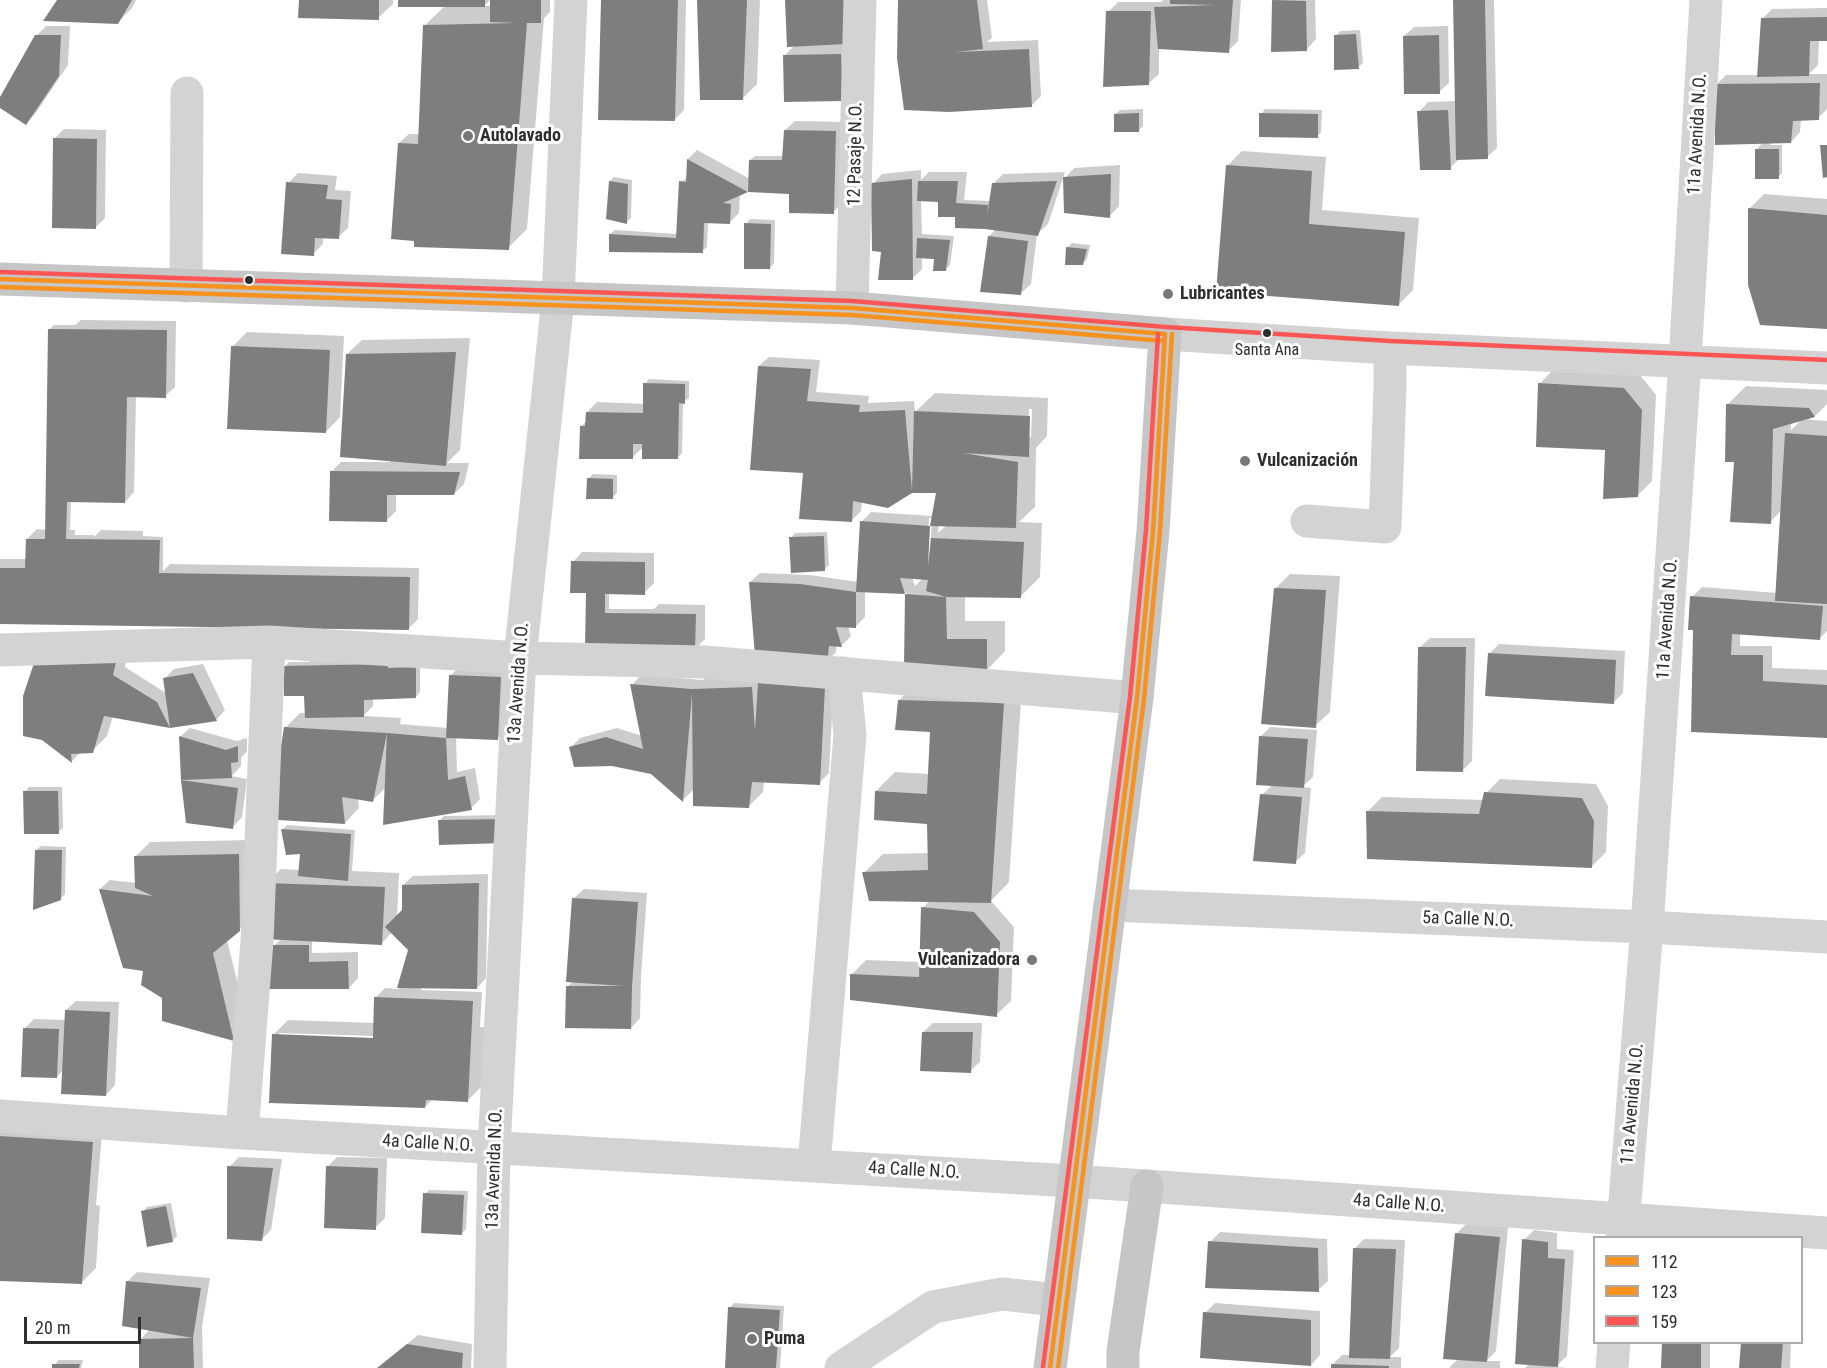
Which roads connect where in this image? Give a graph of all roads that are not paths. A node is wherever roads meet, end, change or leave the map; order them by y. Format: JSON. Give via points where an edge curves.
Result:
{"nodes":[{"id":1,"x":571,"y":0,"type":"edge"},
{"id":2,"x":860,"y":0,"type":"edge"},
{"id":3,"x":1706,"y":0,"type":"edge"},
{"id":4,"x":187,"y":93,"type":"dead end"},
{"id":5,"x":0,"y":279,"type":"edge"},
{"id":6,"x":186,"y":286,"type":"junction"},
{"id":7,"x":558,"y":299,"type":"junction"},
{"id":8,"x":852,"y":308,"type":"junction"},
{"id":9,"x":1165,"y":334,"type":"junction"},
{"id":10,"x":1390,"y":348,"type":"junction"},
{"id":11,"x":1685,"y":361,"type":"junction"},
{"id":12,"x":1827,"y":368,"type":"edge"},
{"id":13,"x":1307,"y":521,"type":"dead end"},
{"id":14,"x":269,"y":642,"type":"junction"},
{"id":15,"x":0,"y":650,"type":"edge"},
{"id":16,"x":520,"y":658,"type":"junction"},
{"id":17,"x":844,"y":673,"type":"junction"},
{"id":18,"x":1137,"y":698,"type":"junction"},
{"id":19,"x":1110,"y":905,"type":"junction"},
{"id":20,"x":1647,"y":927,"type":"junction"},
{"id":21,"x":1827,"y":937,"type":"edge"},
{"id":22,"x":0,"y":1116,"type":"edge"},
{"id":23,"x":242,"y":1133,"type":"junction"},
{"id":24,"x":494,"y":1148,"type":"junction"},
{"id":25,"x":814,"y":1165,"type":"junction"},
{"id":26,"x":1073,"y":1180,"type":"junction"},
{"id":27,"x":1147,"y":1186,"type":"junction"},
{"id":28,"x":1623,"y":1228,"type":"edge"},
{"id":29,"x":1827,"y":1233,"type":"edge"},
{"id":30,"x":1058,"y":1300,"type":"junction"},
{"id":31,"x":1614,"y":1344,"type":"edge"},
{"id":32,"x":1051,"y":1365,"type":"edge"},
{"id":33,"x":490,"y":1368,"type":"edge"},
{"id":34,"x":841,"y":1368,"type":"edge"},
{"id":35,"x":1124,"y":1368,"type":"edge"},
{"id":36,"x":1612,"y":1368,"type":"edge"}],
"edges":[{"from":1,"to":7,"type":"street","name":"13a Avenida N.O."},
{"from":2,"to":8,"type":"street","name":"12 Pasaje N.O."},
{"from":3,"to":11,"type":"street","name":"11a Avenida N.O."},
{"from":4,"to":6,"type":"street"},
{"from":5,"to":6,"type":"main road"},
{"from":6,"to":7,"type":"main road"},
{"from":7,"to":8,"type":"main road"},
{"from":7,"to":16,"type":"street","name":"13a Avenida N.O."},
{"from":8,"to":9,"type":"main road"},
{"from":9,"to":10,"type":"street"},
{"from":9,"to":18,"type":"main road","via":[[1153,531]]},
{"from":10,"to":11,"type":"street"},
{"from":10,"to":13,"type":"street","via":[[1385,527]]},
{"from":11,"to":12,"type":"street"},
{"from":11,"to":20,"type":"street","name":"11a Avenida N.O."},
{"from":14,"to":15,"type":"street"},
{"from":14,"to":16,"type":"street"},
{"from":14,"to":23,"type":"street","via":[[256,941]]},
{"from":16,"to":17,"type":"street","via":[[704,662]]},
{"from":16,"to":24,"type":"street","name":"13a Avenida N.O."},
{"from":17,"to":18,"type":"street"},
{"from":17,"to":25,"type":"street","via":[[850,735]]},
{"from":18,"to":19,"type":"main road"},
{"from":19,"to":20,"type":"street","name":"5a Calle N.O."},
{"from":19,"to":26,"type":"main road"},
{"from":20,"to":21,"type":"street","name":"5a Calle N.O."},
{"from":20,"to":28,"type":"street","name":"11a Avenida N.O."},
{"from":22,"to":23,"type":"street","name":"4a Calle N.O."},
{"from":23,"to":24,"type":"street","name":"4a Calle N.O."},
{"from":24,"to":25,"type":"street","name":"4a Calle N.O."},
{"from":24,"to":33,"type":"street","name":"13a Avenida N.O."},
{"from":25,"to":26,"type":"street","name":"4a Calle N.O."},
{"from":26,"to":27,"type":"street","name":"4a Calle N.O."},
{"from":26,"to":30,"type":"main road"},
{"from":27,"to":28,"type":"street","name":"4a Calle N.O."},
{"from":27,"to":35,"type":"main road"},
{"from":28,"to":29,"type":"street","name":"4a Calle N.O."},
{"from":30,"to":32,"type":"main road"},
{"from":30,"to":34,"type":"street","via":[[1002,1294],[933,1307]]},
{"from":31,"to":36,"type":"street"}]}
